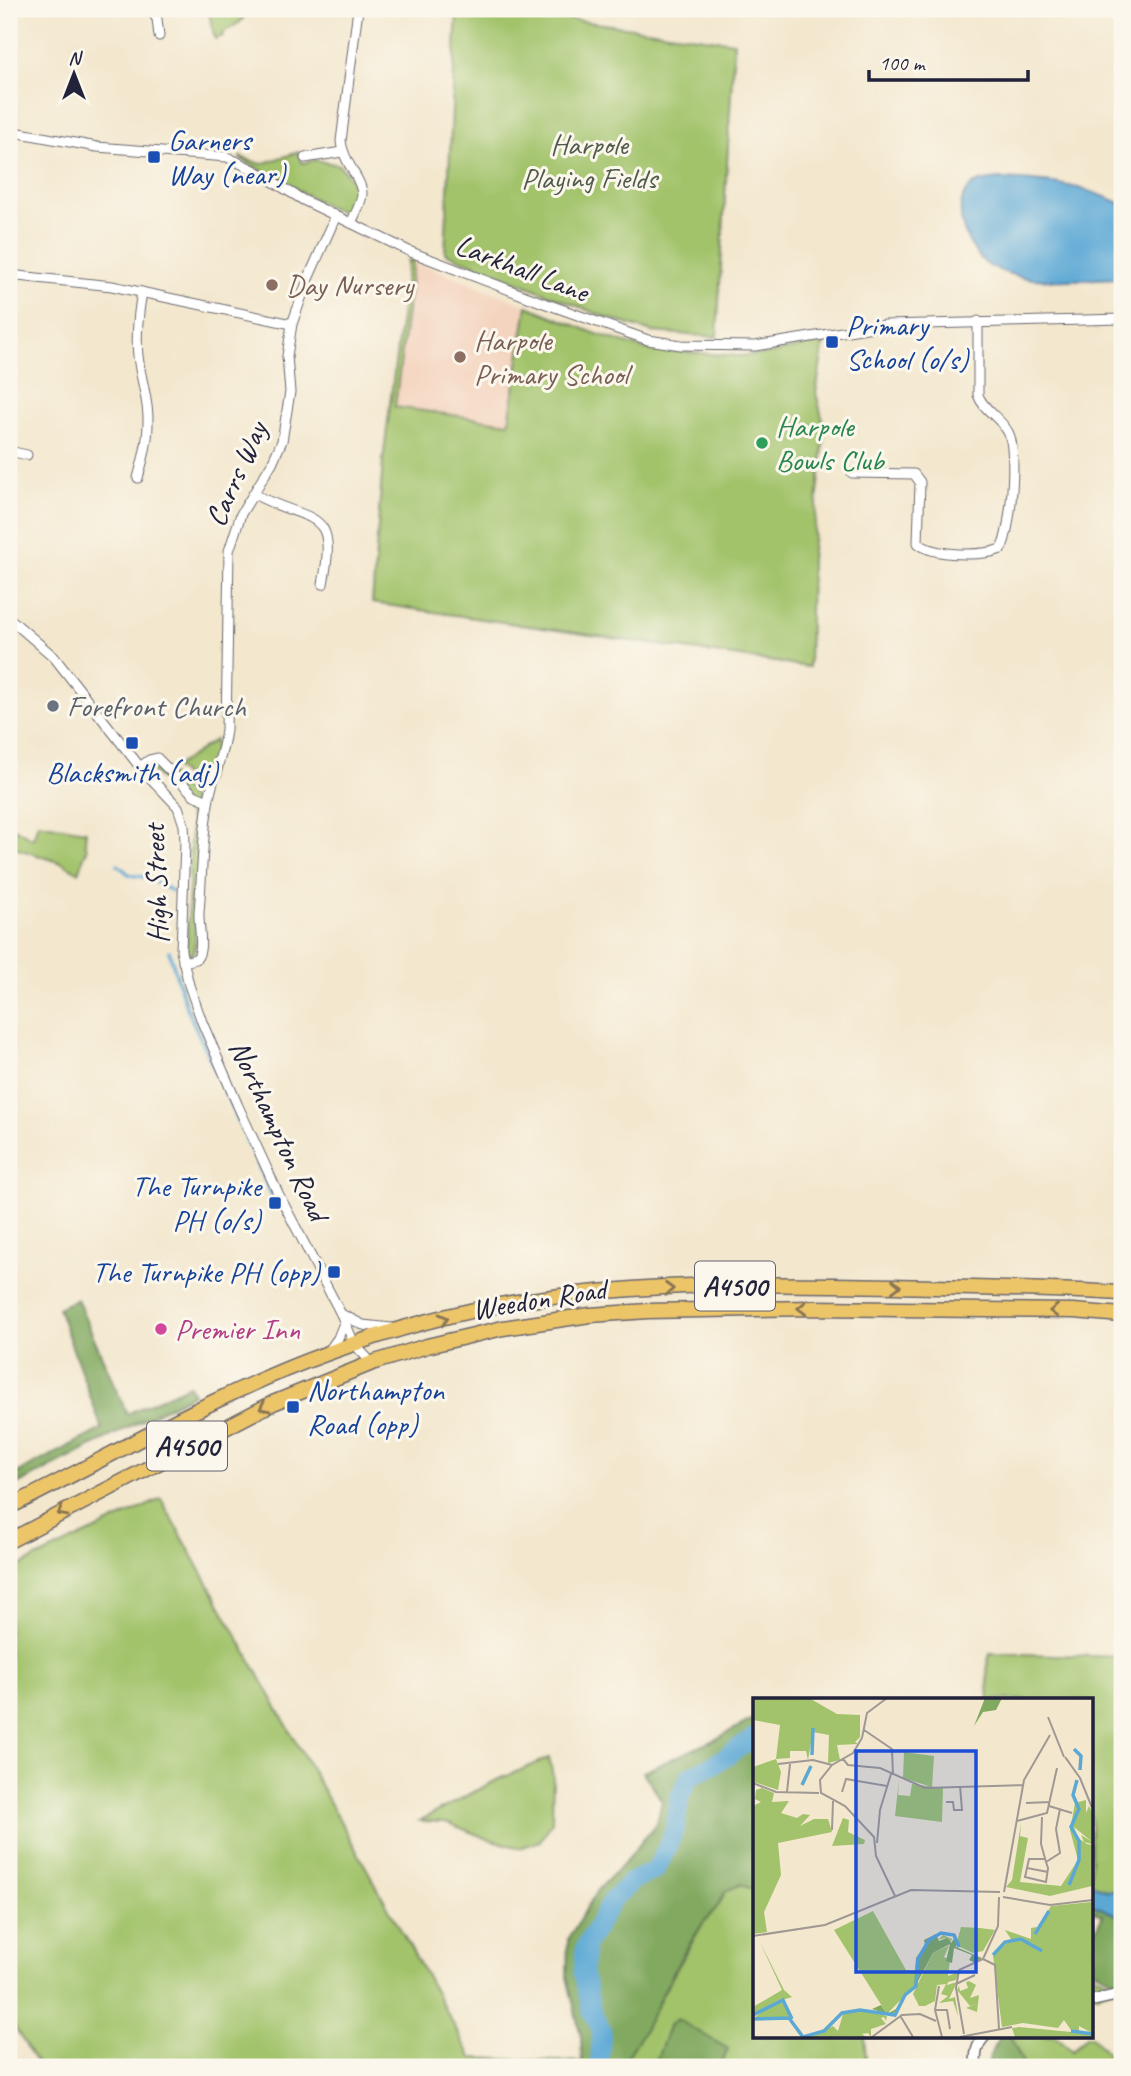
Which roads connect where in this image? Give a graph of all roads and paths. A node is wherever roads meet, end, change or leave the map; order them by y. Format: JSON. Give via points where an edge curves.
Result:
{"nodes":[{"id":1,"x":150,"y":9,"type":"edge"},
{"id":2,"x":358,"y":9,"type":"edge"},
{"id":3,"x":159,"y":36,"type":"dead end"},
{"id":4,"x":9,"y":131,"type":"edge"},
{"id":5,"x":342,"y":152,"type":"junction"},
{"id":6,"x":305,"y":158,"type":"dead end"},
{"id":7,"x":336,"y":216,"type":"junction"},
{"id":8,"x":351,"y":223,"type":"junction"},
{"id":9,"x":9,"y":275,"type":"edge"},
{"id":10,"x":142,"y":292,"type":"junction"},
{"id":11,"x":1122,"y":319,"type":"edge"},
{"id":12,"x":978,"y":321,"type":"junction"},
{"id":13,"x":292,"y":324,"type":"junction"},
{"id":14,"x":9,"y":451,"type":"edge"},
{"id":15,"x":27,"y":455,"type":"dead end"},
{"id":16,"x":852,"y":473,"type":"dead end"},
{"id":17,"x":138,"y":478,"type":"dead end"},
{"id":18,"x":254,"y":495,"type":"junction"},
{"id":19,"x":323,"y":584,"type":"dead end"},
{"id":20,"x":9,"y":618,"type":"edge"},
{"id":21,"x":140,"y":767,"type":"junction"},
{"id":22,"x":208,"y":802,"type":"junction"},
{"id":23,"x":183,"y":962,"type":"junction"},
{"id":24,"x":1122,"y":1293,"type":"edge"},
{"id":25,"x":1122,"y":1315,"type":"edge"},
{"id":26,"x":343,"y":1318,"type":"junction"},
{"id":27,"x":404,"y":1328,"type":"junction"},
{"id":28,"x":355,"y":1345,"type":"junction"},
{"id":29,"x":327,"y":1353,"type":"junction"},
{"id":30,"x":372,"y":1363,"type":"junction"},
{"id":31,"x":9,"y":1507,"type":"edge"},
{"id":32,"x":9,"y":1541,"type":"edge"},
{"id":33,"x":1122,"y":1994,"type":"edge"},
{"id":34,"x":1092,"y":2001,"type":"edge"},
{"id":35,"x":983,"y":2038,"type":"edge"},
{"id":36,"x":976,"y":2067,"type":"edge"}],
"edges":[{"from":1,"to":3,"type":"street"},
{"from":2,"to":5,"type":"street"},
{"from":4,"to":7,"type":"street","name":"Larkhall Lane","via":[[97,147],[227,158]]},
{"from":5,"to":6,"type":"street"},
{"from":5,"to":8,"type":"street","via":[[361,187]]},
{"from":7,"to":8,"type":"street","name":"Larkhall Lane"},
{"from":7,"to":13,"type":"street","name":"Carrs Way"},
{"from":8,"to":12,"type":"street","name":"Larkhall Lane","via":[[437,262],[648,340],[755,346],[886,325]]},
{"from":9,"to":10,"type":"street"},
{"from":10,"to":13,"type":"street"},
{"from":10,"to":17,"type":"street","via":[[137,342],[148,424]]},
{"from":11,"to":12,"type":"street","name":"Larkhall Lane"},
{"from":12,"to":16,"type":"street","via":[[978,395],[1013,443],[1009,529],[1001,549],[991,553],[924,548],[918,543],[920,482],[914,474]]},
{"from":13,"to":18,"type":"street","name":"Carrs Way","via":[[287,421],[282,441]]},
{"from":14,"to":15,"type":"street"},
{"from":18,"to":19,"type":"street","via":[[309,517],[323,528],[329,549]]},
{"from":18,"to":22,"type":"street","name":"Carrs Way","via":[[241,514],[229,551],[227,723]]},
{"from":20,"to":21,"type":"street","name":"High Street","via":[[54,657]]},
{"from":21,"to":22,"type":"street","via":[[157,758],[194,795]]},
{"from":21,"to":23,"type":"street","name":"High Street","via":[[178,807],[184,825]]},
{"from":22,"to":23,"type":"street","name":"Carrs Way","via":[[198,922],[201,952],[196,959]]},
{"from":23,"to":26,"type":"street","name":"Northampton Road","via":[[202,1022],[247,1127]]},
{"from":27,"to":24,"type":"highway","name":"Weedon Road","number":"A4500","one_way":true,"via":[[520,1302],[627,1290],[768,1284]]},
{"from":25,"to":30,"type":"highway","name":"Weedon Road","number":"A4500","one_way":true,"via":[[813,1308],[649,1311],[503,1328]]},
{"from":26,"to":27,"type":"street","via":[[371,1327]]},
{"from":26,"to":28,"type":"street","name":"Northampton Road"},
{"from":26,"to":29,"type":"street","via":[[338,1338]]},
{"from":27,"to":28,"type":"highway","name":"Weedon Road","number":"A4500"},
{"from":28,"to":29,"type":"highway","name":"Weedon Road","number":"A4500"},
{"from":28,"to":30,"type":"street","name":"Northampton Road"},
{"from":29,"to":31,"type":"highway","name":"Weedon Road","number":"A4500","via":[[209,1405]]},
{"from":30,"to":32,"type":"highway","name":"Weedon Road","number":"A4500","one_way":true,"via":[[261,1408]]},
{"from":33,"to":34,"type":"street"},
{"from":35,"to":36,"type":"street","via":[[975,2055]]}]}
